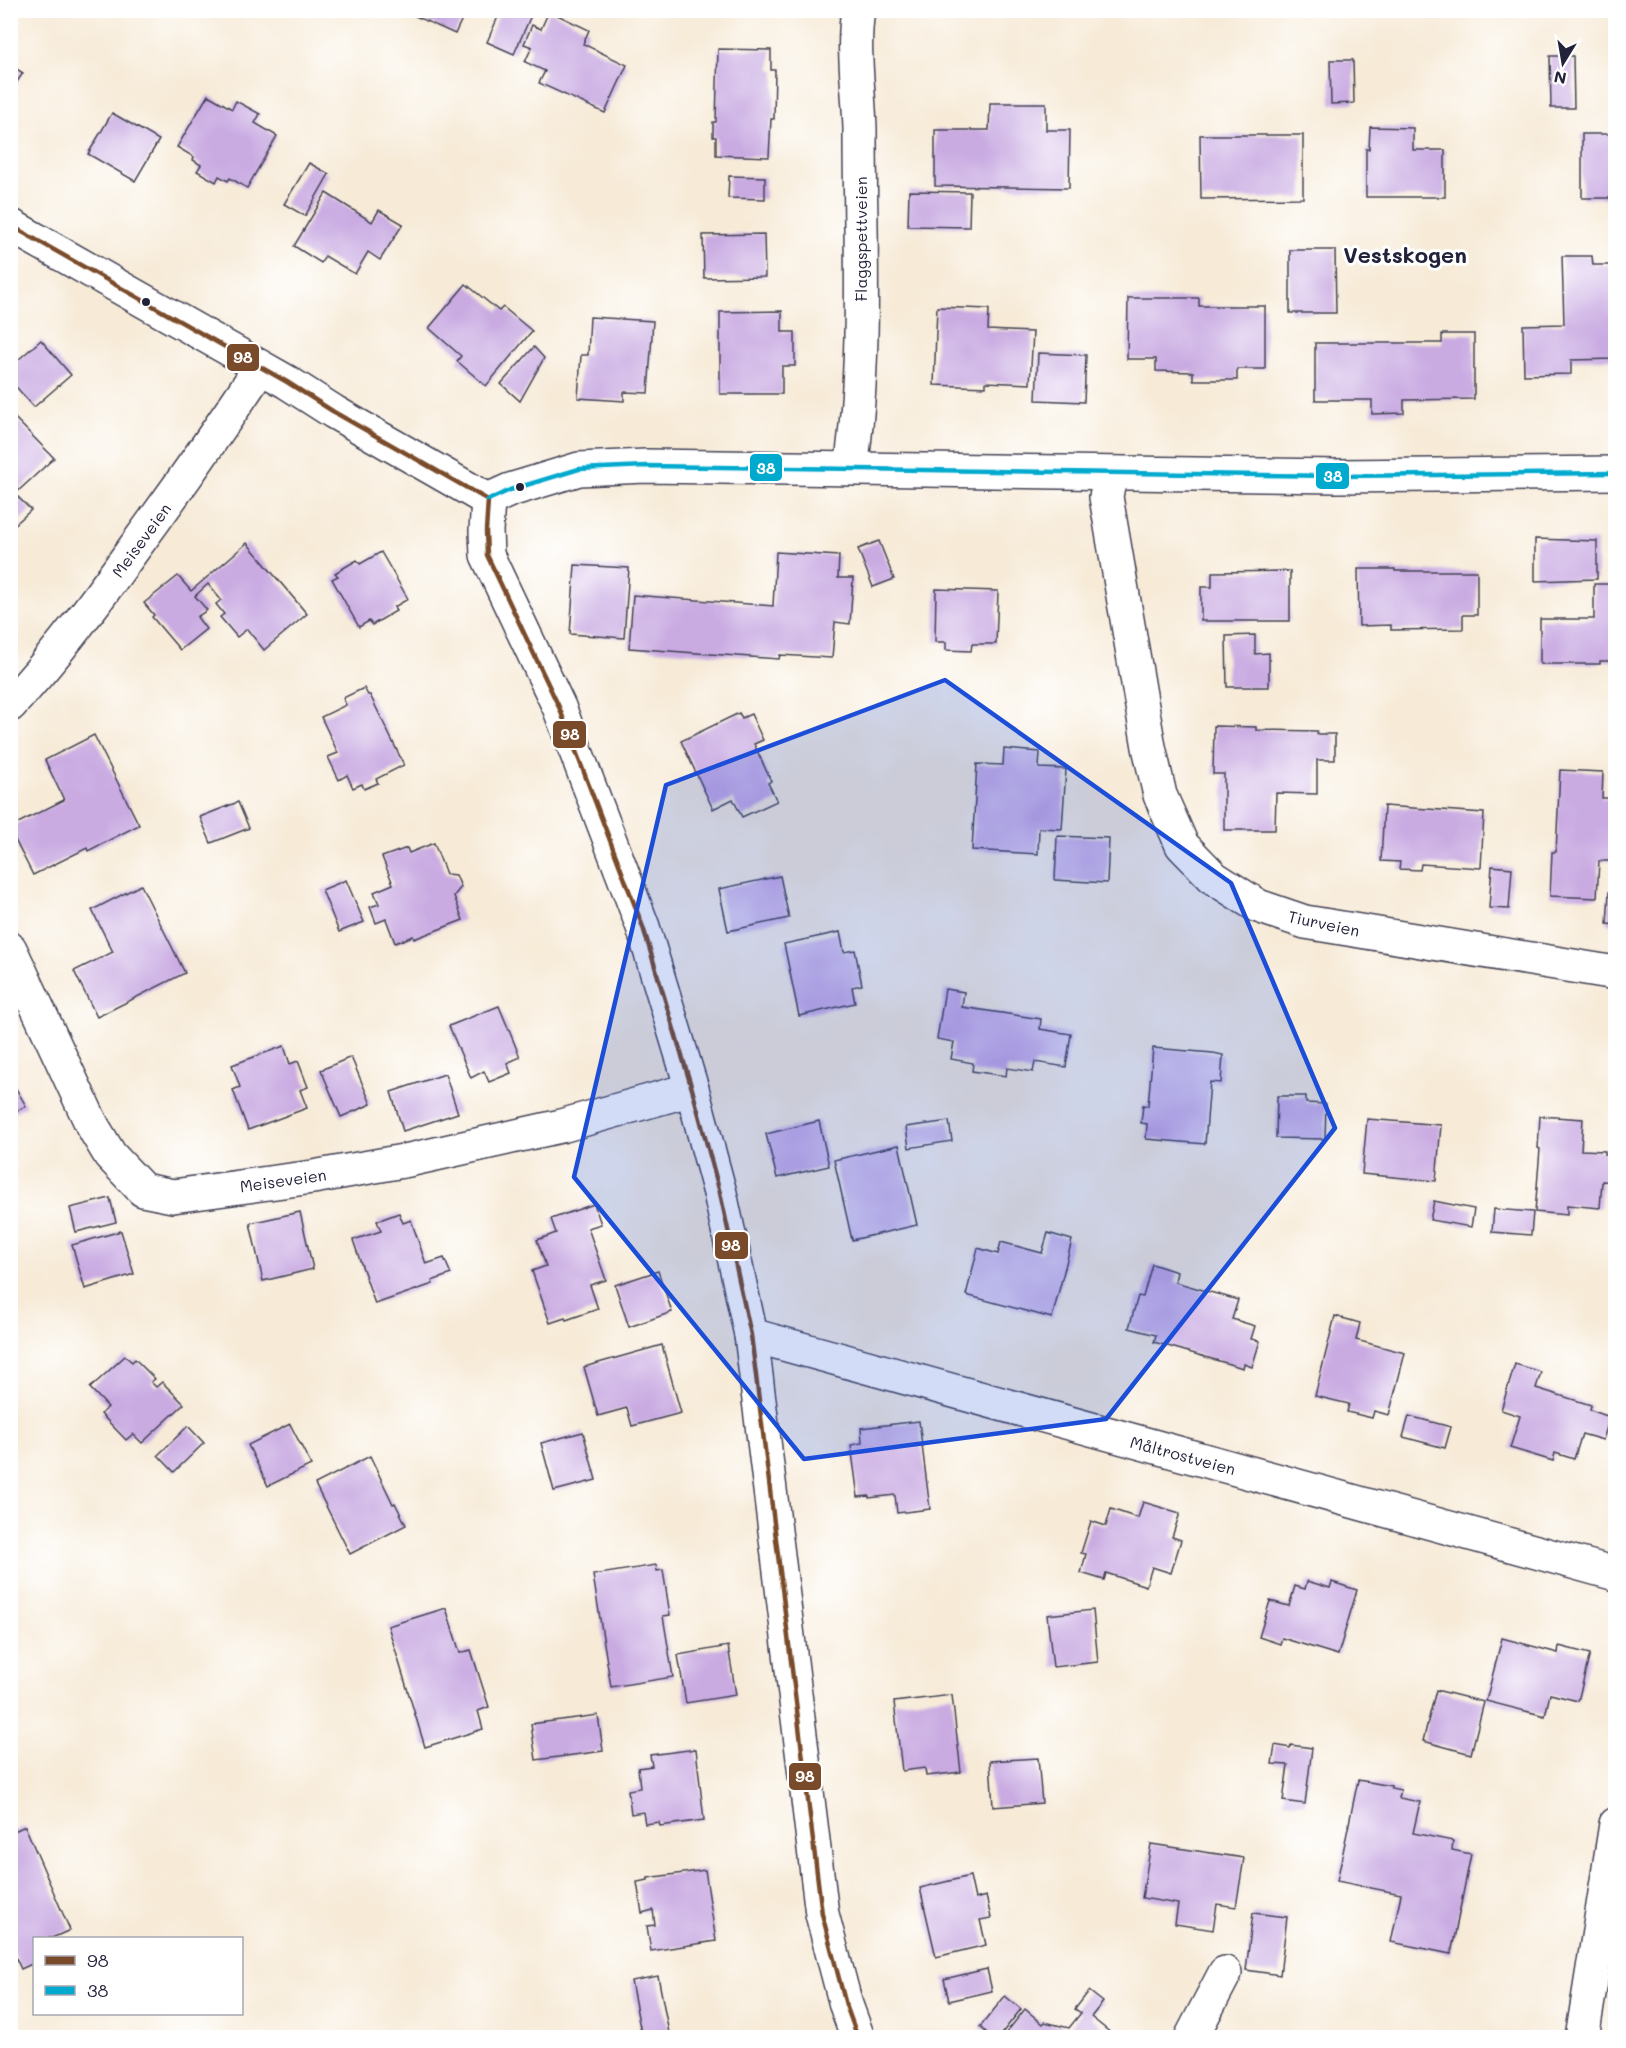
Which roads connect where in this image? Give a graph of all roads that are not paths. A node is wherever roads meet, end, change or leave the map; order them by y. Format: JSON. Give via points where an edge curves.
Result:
{"nodes":[{"id":1,"x":858,"y":10,"type":"edge"},
{"id":2,"x":10,"y":225,"type":"edge"},
{"id":3,"x":260,"y":368,"type":"junction"},
{"id":4,"x":851,"y":468,"type":"junction"},
{"id":5,"x":1616,"y":473,"type":"edge"},
{"id":6,"x":1110,"y":474,"type":"junction"},
{"id":7,"x":488,"y":500,"type":"junction"},
{"id":8,"x":10,"y":705,"type":"edge"},
{"id":9,"x":10,"y":949,"type":"edge"},
{"id":10,"x":1616,"y":973,"type":"edge"},
{"id":11,"x":692,"y":1089,"type":"junction"},
{"id":12,"x":751,"y":1335,"type":"junction"},
{"id":13,"x":1616,"y":1574,"type":"edge"},
{"id":14,"x":1616,"y":1824,"type":"edge"},
{"id":15,"x":1225,"y":1973,"type":"dead end"},
{"id":16,"x":858,"y":2037,"type":"edge"},
{"id":17,"x":1191,"y":2037,"type":"edge"},
{"id":18,"x":1582,"y":2037,"type":"edge"}],
"edges":[{"from":1,"to":4,"type":"street","name":"Flaggspettveien","via":[[861,361],[859,416]]},
{"from":2,"to":3,"type":"street"},
{"from":3,"to":7,"type":"street"},
{"from":3,"to":8,"type":"street","name":"Meiseveien","via":[[99,597],[39,675]]},
{"from":4,"to":6,"type":"street"},
{"from":4,"to":7,"type":"street","via":[[579,469]]},
{"from":5,"to":6,"type":"street"},
{"from":6,"to":10,"type":"street","name":"Tiurveien","via":[[1106,497],[1160,795],[1182,845],[1214,878],[1258,906],[1305,922]]},
{"from":7,"to":11,"type":"street","via":[[487,555],[559,706],[643,927]]},
{"from":9,"to":11,"type":"street","name":"Meiseveien","via":[[92,1125],[110,1155],[143,1190],[173,1196],[409,1160],[561,1126]]},
{"from":11,"to":12,"type":"street"},
{"from":12,"to":13,"type":"street","name":"Måltrostveien"},
{"from":12,"to":16,"type":"street","via":[[822,1914]]},
{"from":14,"to":18,"type":"street"},
{"from":15,"to":17,"type":"street"}]}
